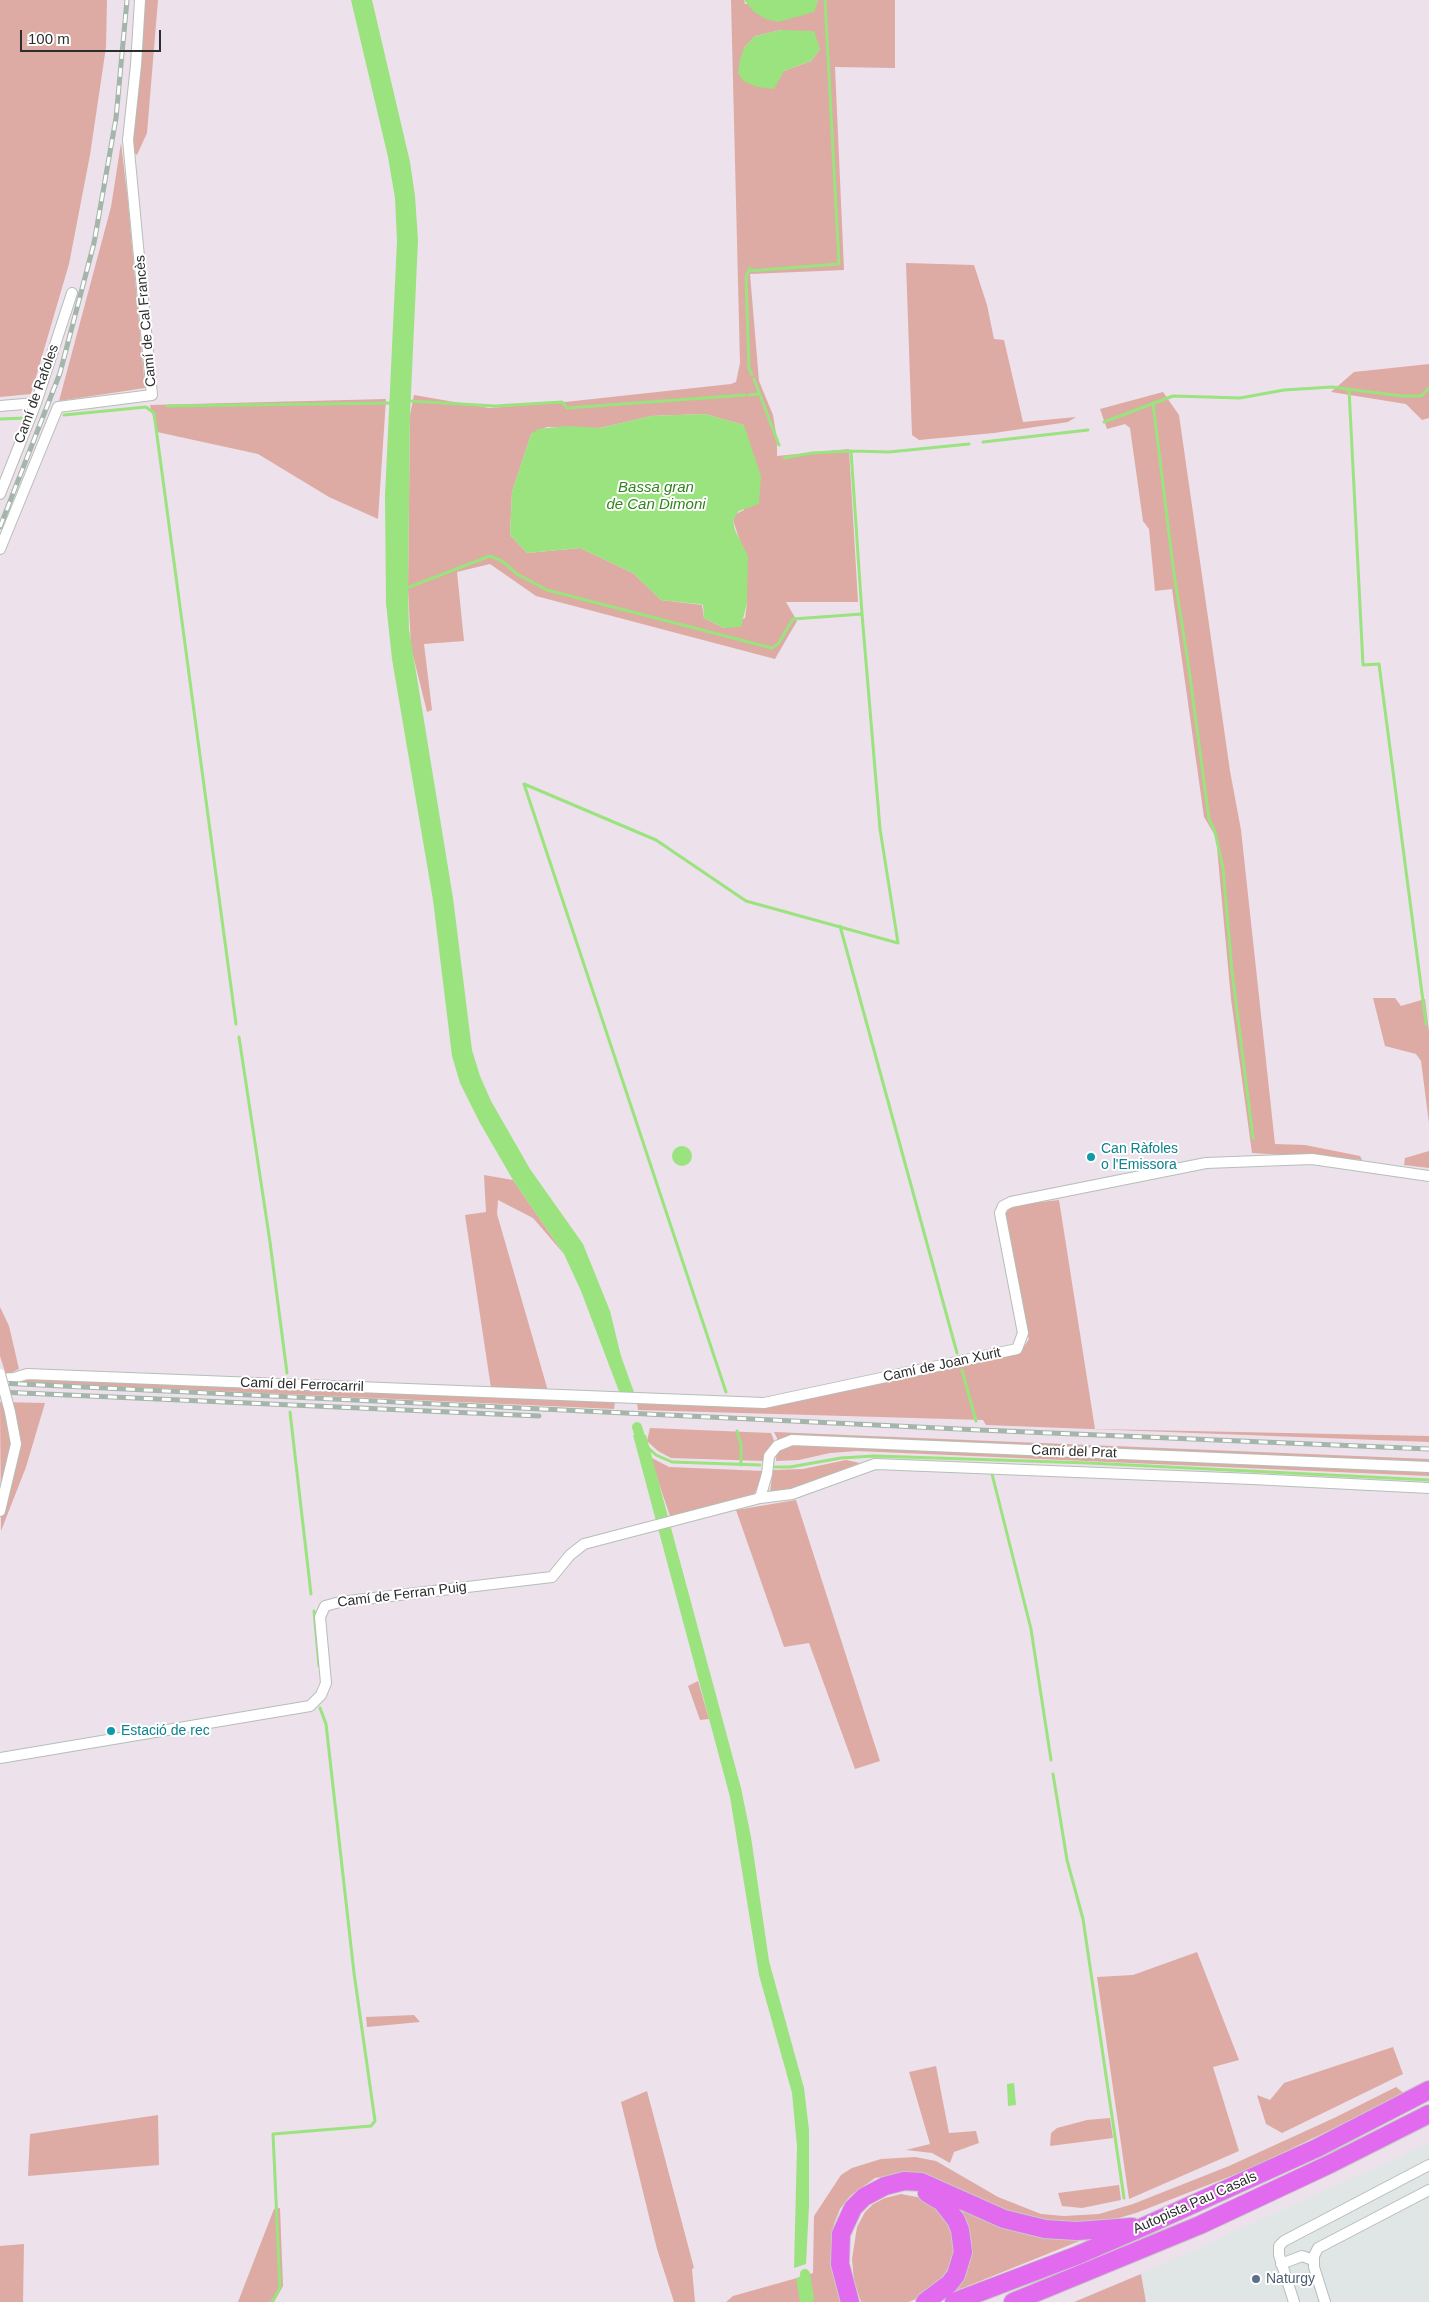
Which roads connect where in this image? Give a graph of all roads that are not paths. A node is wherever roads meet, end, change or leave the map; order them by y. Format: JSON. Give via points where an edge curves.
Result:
{"nodes":[{"id":1,"x":140,"y":0,"type":"edge"},
{"id":2,"x":72,"y":293,"type":"dead end"},
{"id":3,"x":36,"y":403,"type":"junction"},
{"id":4,"x":0,"y":406,"type":"edge"},
{"id":5,"x":0,"y":494,"type":"edge"},
{"id":6,"x":0,"y":549,"type":"edge"},
{"id":7,"x":1429,"y":1176,"type":"edge"},
{"id":8,"x":0,"y":1374,"type":"edge"},
{"id":9,"x":0,"y":1379,"type":"edge"},
{"id":10,"x":605,"y":1397,"type":"joint"},
{"id":11,"x":1429,"y":1467,"type":"edge"},
{"id":12,"x":1429,"y":1488,"type":"edge"},
{"id":13,"x":760,"y":1498,"type":"junction"},
{"id":14,"x":0,"y":1512,"type":"edge"},
{"id":15,"x":0,"y":1752,"type":"edge"},
{"id":16,"x":0,"y":1758,"type":"edge"},
{"id":17,"x":1429,"y":2090,"type":"edge"},
{"id":18,"x":1429,"y":2114,"type":"edge"},
{"id":19,"x":1429,"y":2165,"type":"edge"},
{"id":20,"x":885,"y":2186,"type":"junction"},
{"id":21,"x":1429,"y":2190,"type":"edge"},
{"id":22,"x":1145,"y":2226,"type":"junction"},
{"id":23,"x":1142,"y":2250,"type":"junction"},
{"id":24,"x":1313,"y":2260,"type":"junction"},
{"id":25,"x":1281,"y":2264,"type":"junction"},
{"id":26,"x":850,"y":2302,"type":"edge"},
{"id":27,"x":925,"y":2302,"type":"edge"},
{"id":28,"x":954,"y":2302,"type":"edge"},
{"id":29,"x":1013,"y":2302,"type":"edge"},
{"id":30,"x":1047,"y":2302,"type":"edge"},
{"id":31,"x":1294,"y":2302,"type":"edge"},
{"id":32,"x":1325,"y":2302,"type":"edge"}],
"edges":[{"from":1,"to":6,"type":"street","name":"Camí de Cal Francès","via":[[128,140],[152,395],[58,407]]},
{"from":2,"to":3,"type":"street","name":"Camí de Rafoles"},
{"from":3,"to":4,"type":"street"},
{"from":3,"to":5,"type":"street","name":"Camí de Rafoles"},
{"from":7,"to":10,"type":"street","name":"Camí de Joan Xurit","via":[[1312,1159],[1206,1162],[1011,1202],[1003,1206],[1000,1214],[1023,1333],[1017,1349],[764,1403]]},
{"from":8,"to":14,"type":"street","bridge":true,"via":[[16,1444]]},
{"from":9,"to":10,"type":"street","name":"Camí del Ferrocarril","via":[[27,1374]]},
{"from":11,"to":13,"type":"street","name":"Camí del Prat","via":[[792,1440],[777,1446],[769,1456]]},
{"from":12,"to":13,"type":"street","name":"Camí de Ferran Puig","via":[[876,1464],[792,1494]]},
{"from":13,"to":16,"type":"street","name":"Camí de Ferran Puig","via":[[584,1544],[552,1577],[325,1606],[320,1617],[326,1683],[321,1695],[310,1706]]},
{"from":15,"to":16,"type":"street"},
{"from":17,"to":22,"type":"highway","name":"Autopista Pau Casals","via":[[1317,2148]]},
{"from":18,"to":23,"type":"highway","name":"Autopista Pau Casals","via":[[1330,2164]]},
{"from":19,"to":25,"type":"street","via":[[1284,2241],[1278,2250]]},
{"from":20,"to":22,"type":"highway","via":[[904,2181],[921,2182],[1004,2219],[1045,2230]]},
{"from":20,"to":26,"type":"highway","via":[[853,2208],[841,2234],[840,2264]]},
{"from":20,"to":27,"type":"highway","via":[[918,2189],[931,2194],[950,2211],[960,2230],[963,2252],[956,2275],[941,2292]]},
{"from":21,"to":24,"type":"street","via":[[1322,2245]]},
{"from":22,"to":28,"type":"highway","name":"Autopista Pau Casals"},
{"from":23,"to":29,"type":"highway","name":"Autopista Pau Casals"},
{"from":23,"to":30,"type":"highway"},
{"from":24,"to":25,"type":"street","via":[[1302,2256]]},
{"from":24,"to":32,"type":"street"},
{"from":25,"to":31,"type":"street"}]}
